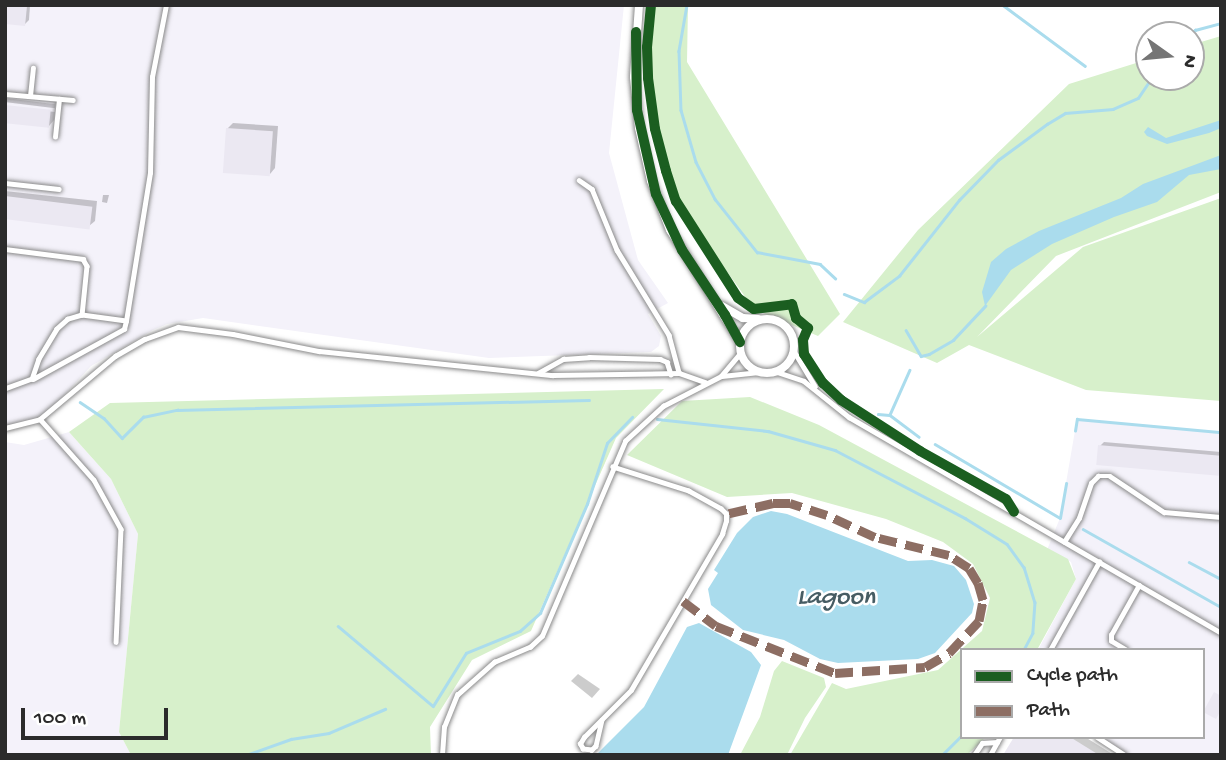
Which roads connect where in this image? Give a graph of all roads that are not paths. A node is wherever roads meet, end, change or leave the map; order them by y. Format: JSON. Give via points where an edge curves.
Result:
{"nodes":[{"id":1,"x":166,"y":5,"type":"edge"},
{"id":2,"x":639,"y":5,"type":"edge"},
{"id":3,"x":33,"y":68,"type":"dead end"},
{"id":4,"x":5,"y":94,"type":"edge"},
{"id":5,"x":30,"y":96,"type":"junction"},
{"id":6,"x":59,"y":99,"type":"junction"},
{"id":7,"x":74,"y":100,"type":"dead end"},
{"id":8,"x":55,"y":137,"type":"dead end"},
{"id":9,"x":579,"y":180,"type":"dead end"},
{"id":10,"x":5,"y":183,"type":"edge"},
{"id":11,"x":59,"y":190,"type":"dead end"},
{"id":12,"x":5,"y":249,"type":"edge"},
{"id":13,"x":717,"y":302,"type":"junction"},
{"id":14,"x":82,"y":315,"type":"junction"},
{"id":15,"x":762,"y":319,"type":"junction"},
{"id":16,"x":126,"y":321,"type":"junction"},
{"id":17,"x":740,"y":342,"type":"junction"},
{"id":18,"x":794,"y":351,"type":"junction"},
{"id":19,"x":740,"y":353,"type":"junction"},
{"id":20,"x":759,"y":372,"type":"junction"},
{"id":21,"x":777,"y":372,"type":"junction"},
{"id":22,"x":680,"y":373,"type":"junction"},
{"id":23,"x":538,"y":374,"type":"junction"},
{"id":24,"x":671,"y":374,"type":"junction"},
{"id":25,"x":721,"y":376,"type":"junction"},
{"id":26,"x":32,"y":379,"type":"junction"},
{"id":27,"x":705,"y":382,"type":"junction"},
{"id":28,"x":5,"y":389,"type":"edge"},
{"id":29,"x":818,"y":391,"type":"junction"},
{"id":30,"x":40,"y":419,"type":"junction"},
{"id":31,"x":5,"y":428,"type":"edge"},
{"id":32,"x":612,"y":467,"type":"junction"},
{"id":33,"x":1221,"y":517,"type":"edge"},
{"id":34,"x":1064,"y":541,"type":"junction"},
{"id":35,"x":1099,"y":562,"type":"junction"},
{"id":36,"x":1139,"y":585,"type":"junction"},
{"id":37,"x":1221,"y":633,"type":"edge"},
{"id":38,"x":116,"y":642,"type":"dead end"},
{"id":39,"x":1051,"y":648,"type":"edge"},
{"id":40,"x":1123,"y":648,"type":"edge"},
{"id":41,"x":601,"y":720,"type":"junction"},
{"id":42,"x":1100,"y":739,"type":"edge"},
{"id":43,"x":999,"y":740,"type":"edge"},
{"id":44,"x":442,"y":755,"type":"edge"},
{"id":45,"x":974,"y":755,"type":"edge"},
{"id":46,"x":990,"y":755,"type":"edge"},
{"id":47,"x":1125,"y":755,"type":"edge"}],
"edges":[{"from":1,"to":16,"type":"lane","via":[[152,76],[150,173]]},
{"from":2,"to":13,"type":"street","via":[[634,78],[646,163],[670,230]]},
{"from":3,"to":5,"type":"lane"},
{"from":4,"to":5,"type":"lane"},
{"from":5,"to":6,"type":"lane"},
{"from":6,"to":7,"type":"lane"},
{"from":6,"to":8,"type":"lane"},
{"from":9,"to":22,"type":"lane","via":[[592,189],[617,250],[669,335]]},
{"from":10,"to":11,"type":"lane"},
{"from":12,"to":14,"type":"lane","via":[[85,260]]},
{"from":13,"to":15,"type":"street","via":[[743,318]]},
{"from":13,"to":17,"type":"street"},
{"from":14,"to":16,"type":"lane"},
{"from":14,"to":26,"type":"lane","via":[[68,318],[57,329]]},
{"from":15,"to":17,"type":"street","via":[[747,327]]},
{"from":15,"to":18,"type":"street","via":[[786,326]]},
{"from":16,"to":26,"type":"lane","via":[[124,329]]},
{"from":17,"to":19,"type":"street"},
{"from":18,"to":21,"type":"street"},
{"from":18,"to":29,"type":"lane"},
{"from":19,"to":20,"type":"street"},
{"from":19,"to":25,"type":"lane"},
{"from":20,"to":21,"type":"street"},
{"from":20,"to":25,"type":"lane"},
{"from":21,"to":29,"type":"lane"},
{"from":22,"to":24,"type":"lane"},
{"from":22,"to":27,"type":"lane"},
{"from":23,"to":24,"type":"lane"},
{"from":23,"to":24,"type":"lane","via":[[563,359],[589,357],[660,359],[667,362]]},
{"from":23,"to":30,"type":"lane","via":[[319,351],[178,327],[115,356]]},
{"from":25,"to":27,"type":"lane"},
{"from":26,"to":28,"type":"lane"},
{"from":27,"to":32,"type":"lane","via":[[646,419],[625,441]]},
{"from":29,"to":34,"type":"lane","via":[[849,417]]},
{"from":30,"to":31,"type":"lane"},
{"from":30,"to":38,"type":"lane","via":[[94,480],[121,529]]},
{"from":32,"to":41,"type":"lane","via":[[682,487],[721,509],[726,521],[635,685]]},
{"from":32,"to":44,"type":"lane","via":[[542,636],[530,647],[494,662],[457,695],[444,727]]},
{"from":33,"to":34,"type":"lane","via":[[1164,512],[1110,476],[1098,476]]},
{"from":34,"to":35,"type":"lane"},
{"from":35,"to":36,"type":"lane"},
{"from":35,"to":39,"type":"lane"},
{"from":36,"to":37,"type":"lane"},
{"from":36,"to":40,"type":"lane","via":[[1111,635],[1111,641]]},
{"from":41,"to":41,"type":"lane","via":[[582,739],[583,750],[594,748]]},
{"from":42,"to":47,"type":"lane"},
{"from":43,"to":45,"type":"lane","via":[[982,743]]},
{"from":43,"to":46,"type":"lane"}]}
